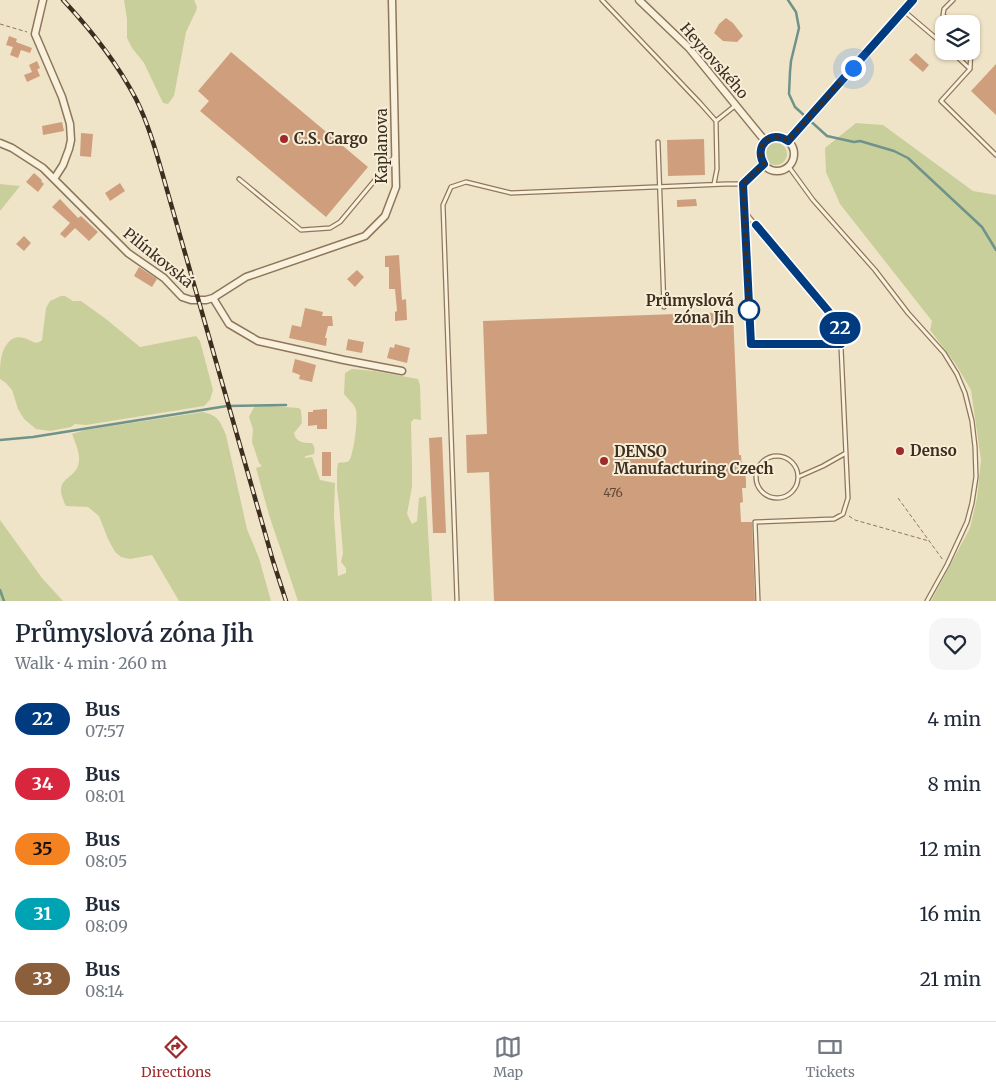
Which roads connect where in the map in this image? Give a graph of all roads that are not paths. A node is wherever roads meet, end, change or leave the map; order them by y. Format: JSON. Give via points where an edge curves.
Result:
{"nodes":[{"id":1,"x":43,"y":0,"type":"edge"},
{"id":2,"x":392,"y":0,"type":"edge"},
{"id":3,"x":602,"y":0,"type":"edge"},
{"id":4,"x":639,"y":0,"type":"edge"},
{"id":5,"x":913,"y":0,"type":"edge"},
{"id":6,"x":953,"y":0,"type":"edge"},
{"id":7,"x":904,"y":10,"type":"junction"},
{"id":8,"x":944,"y":15,"type":"edge"},
{"id":9,"x":935,"y":37,"type":"edge"},
{"id":10,"x":960,"y":60,"type":"edge"},
{"id":11,"x":970,"y":60,"type":"edge"},
{"id":12,"x":970,"y":69,"type":"junction"},
{"id":13,"x":736,"y":106,"type":"junction"},
{"id":14,"x":716,"y":121,"type":"junction"},
{"id":15,"x":788,"y":141,"type":"junction"},
{"id":16,"x":658,"y":142,"type":"dead end"},
{"id":17,"x":765,"y":142,"type":"junction"},
{"id":18,"x":0,"y":143,"type":"edge"},
{"id":19,"x":996,"y":155,"type":"edge"},
{"id":20,"x":395,"y":156,"type":"junction"},
{"id":21,"x":764,"y":164,"type":"junction"},
{"id":22,"x":789,"y":167,"type":"junction"},
{"id":23,"x":54,"y":179,"type":"junction"},
{"id":24,"x":239,"y":179,"type":"dead end"},
{"id":25,"x":714,"y":184,"type":"junction"},
{"id":26,"x":743,"y":184,"type":"junction"},
{"id":27,"x":660,"y":187,"type":"junction"},
{"id":28,"x":744,"y":211,"type":"junction"},
{"id":29,"x":213,"y":298,"type":"junction"},
{"id":30,"x":664,"y":307,"type":"dead end"},
{"id":31,"x":841,"y":344,"type":"junction"},
{"id":32,"x":402,"y":371,"type":"dead end"},
{"id":33,"x":846,"y":453,"type":"junction"},
{"id":34,"x":798,"y":477,"type":"junction"},
{"id":35,"x":457,"y":601,"type":"edge"},
{"id":36,"x":758,"y":601,"type":"edge"},
{"id":37,"x":927,"y":601,"type":"edge"}],
"edges":[{"from":1,"to":23,"type":"street","via":[[35,34],[62,97],[71,140],[63,165]]},
{"from":2,"to":20,"type":"street","name":"Kaplanova"},
{"from":3,"to":14,"type":"lane"},
{"from":4,"to":13,"type":"street","name":"Heyrovského","via":[[689,48]]},
{"from":5,"to":7,"type":"street"},
{"from":6,"to":8,"type":"lane","via":[[944,9]]},
{"from":7,"to":9,"type":"lane"},
{"from":7,"to":15,"type":"street"},
{"from":10,"to":12,"type":"lane"},
{"from":11,"to":12,"type":"lane"},
{"from":12,"to":19,"type":"lane","via":[[941,101]]},
{"from":13,"to":14,"type":"lane"},
{"from":13,"to":17,"type":"street","name":"Heyrovského"},
{"from":14,"to":25,"type":"lane"},
{"from":15,"to":17,"type":"street","via":[[777,137]]},
{"from":15,"to":22,"type":"street","via":[[794,154]]},
{"from":16,"to":27,"type":"lane"},
{"from":17,"to":21,"type":"street","via":[[760,154]]},
{"from":18,"to":23,"type":"street","name":"Pilínkovská","via":[[43,168]]},
{"from":20,"to":24,"type":"lane","via":[[340,222],[330,228],[301,230]]},
{"from":20,"to":29,"type":"street","name":"Kaplanova","via":[[396,187],[385,216],[365,236],[246,277]]},
{"from":21,"to":22,"type":"street","via":[[776,171]]},
{"from":21,"to":26,"type":"lane"},
{"from":22,"to":37,"type":"lane","via":[[813,200],[944,353],[965,393],[975,448],[976,477],[972,503],[968,522]]},
{"from":23,"to":29,"type":"street","name":"Pilínkovská","via":[[128,253],[164,278],[182,297],[191,300]]},
{"from":25,"to":26,"type":"lane"},
{"from":25,"to":27,"type":"lane"},
{"from":26,"to":28,"type":"lane"},
{"from":27,"to":30,"type":"lane"},
{"from":27,"to":35,"type":"lane","via":[[511,193],[466,182],[451,187],[443,205]]},
{"from":28,"to":31,"type":"lane","via":[[840,325]]},
{"from":28,"to":31,"type":"lane","via":[[751,344]]},
{"from":29,"to":32,"type":"street","via":[[229,324],[258,342]]},
{"from":31,"to":33,"type":"lane"},
{"from":33,"to":34,"type":"lane"},
{"from":33,"to":36,"type":"lane","via":[[848,498],[844,514],[834,519],[755,522]]},
{"from":34,"to":34,"type":"lane","via":[[793,463],[779,456],[769,458],[756,473],[762,492],[776,499],[794,491]]}]}
